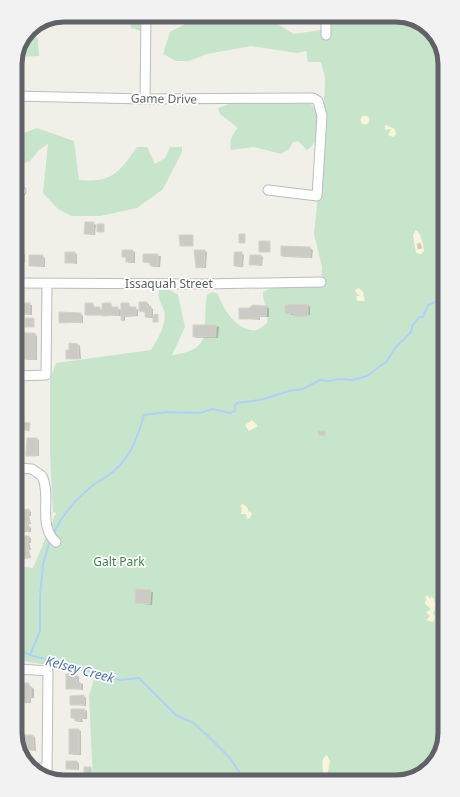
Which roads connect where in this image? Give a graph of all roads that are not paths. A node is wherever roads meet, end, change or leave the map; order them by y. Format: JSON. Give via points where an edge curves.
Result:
{"nodes":[{"id":1,"x":146,"y":22,"type":"edge"},
{"id":2,"x":326,"y":22,"type":"edge"},
{"id":3,"x":326,"y":35,"type":"dead end"},
{"id":4,"x":22,"y":96,"type":"edge"},
{"id":5,"x":145,"y":99,"type":"junction"},
{"id":6,"x":268,"y":190,"type":"dead end"},
{"id":7,"x":321,"y":282,"type":"dead end"},
{"id":8,"x":22,"y":283,"type":"edge"},
{"id":9,"x":47,"y":284,"type":"junction"},
{"id":10,"x":22,"y":376,"type":"edge"},
{"id":11,"x":22,"y":468,"type":"edge"},
{"id":12,"x":56,"y":542,"type":"dead end"},
{"id":13,"x":22,"y":669,"type":"edge"},
{"id":14,"x":47,"y":772,"type":"edge"}],
"edges":[{"from":1,"to":5,"type":"street"},
{"from":2,"to":3,"type":"street"},
{"from":4,"to":5,"type":"street","name":"Game Drive"},
{"from":5,"to":6,"type":"street","name":"Game Drive","via":[[313,98],[318,101],[322,116],[317,196]]},
{"from":7,"to":9,"type":"street","name":"Issaquah Street"},
{"from":8,"to":9,"type":"street","name":"Issaquah Street"},
{"from":9,"to":10,"type":"street","via":[[46,375]]},
{"from":11,"to":12,"type":"street","via":[[32,469],[42,476],[46,489],[47,532]]},
{"from":13,"to":14,"type":"street","via":[[48,672]]}]}
